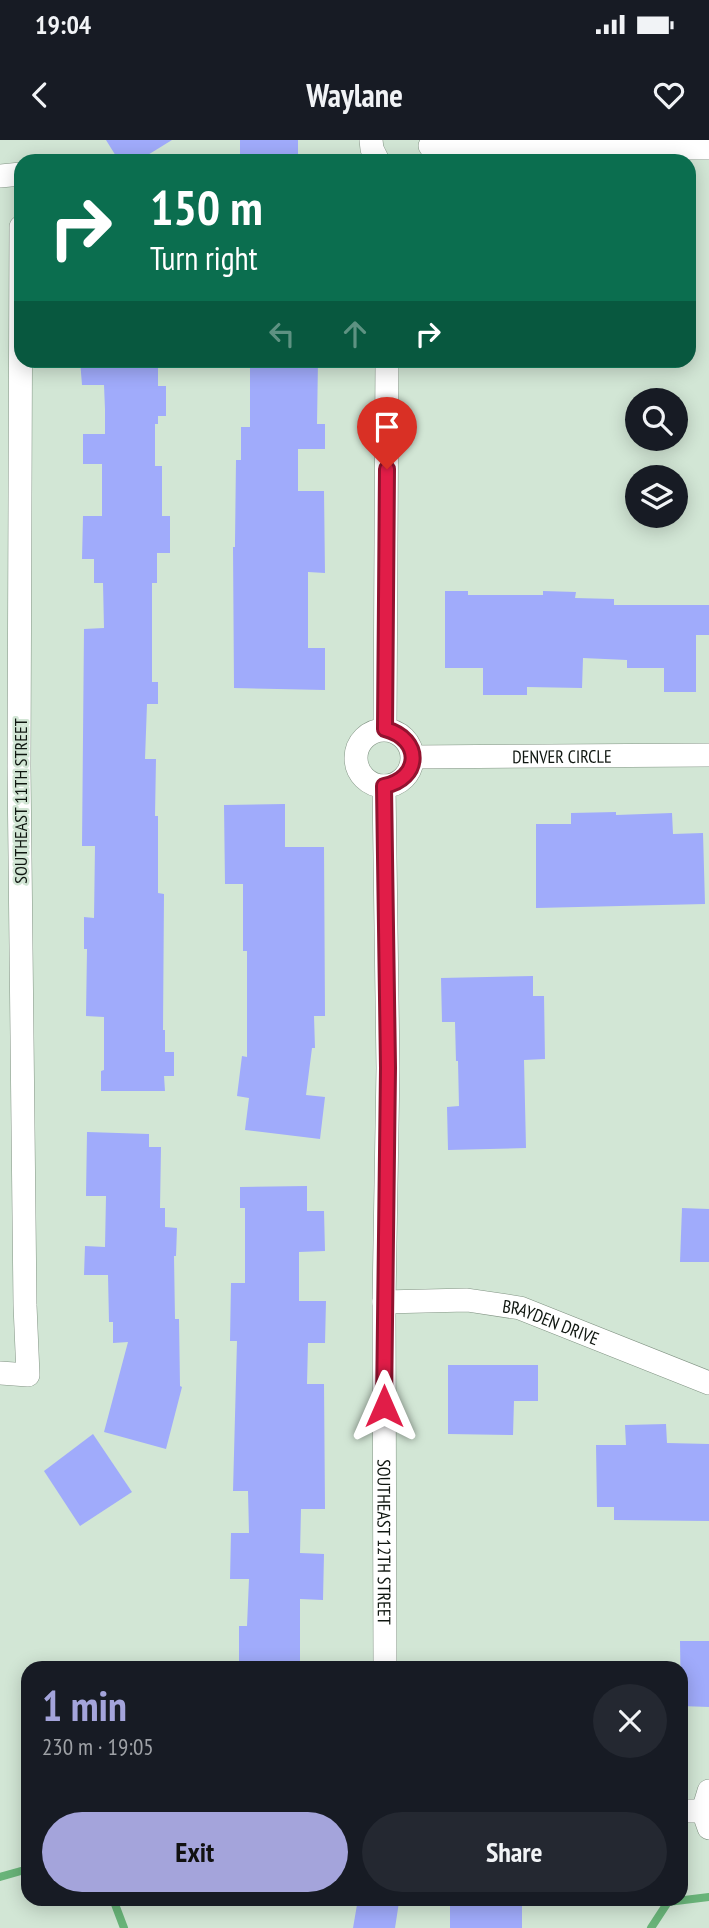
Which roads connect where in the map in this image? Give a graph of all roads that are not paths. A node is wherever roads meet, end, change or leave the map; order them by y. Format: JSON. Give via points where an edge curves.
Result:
{"nodes":[{"id":1,"x":709,"y":148,"type":"edge"},
{"id":2,"x":427,"y":149,"type":"edge"},
{"id":3,"x":19,"y":368,"type":"edge"},
{"id":4,"x":387,"y":368,"type":"edge"},
{"id":5,"x":385,"y":729,"type":"junction"},
{"id":6,"x":709,"y":755,"type":"edge"},
{"id":7,"x":413,"y":757,"type":"junction"},
{"id":8,"x":384,"y":786,"type":"junction"},
{"id":9,"x":10,"y":876,"type":"edge"},
{"id":10,"x":384,"y":1302,"type":"junction"},
{"id":11,"x":0,"y":1373,"type":"edge"},
{"id":12,"x":709,"y":1382,"type":"edge"},
{"id":13,"x":385,"y":1661,"type":"edge"}],
"edges":[{"from":1,"to":2,"type":"street"},
{"from":3,"to":9,"type":"street","name":"SOUTHEAST 11TH STREET"},
{"from":4,"to":5,"type":"street"},
{"from":5,"to":7,"type":"street","via":[[402,736]]},
{"from":5,"to":8,"type":"street","via":[[368,734],[356,754],[368,782]]},
{"from":6,"to":7,"type":"street","name":"DENVER CIRCLE"},
{"from":7,"to":8,"type":"street","via":[[401,781]]},
{"from":8,"to":10,"type":"street","name":"SOUTHEAST 12TH STREET","via":[[388,1068]]},
{"from":9,"to":11,"type":"street","name":"SOUTHEAST 11TH STREET","via":[[28,1375]]},
{"from":10,"to":12,"type":"street","name":"BRAYDEN DRIVE","via":[[467,1300],[520,1308]]},
{"from":10,"to":13,"type":"street","name":"SOUTHEAST 12TH STREET"}]}
